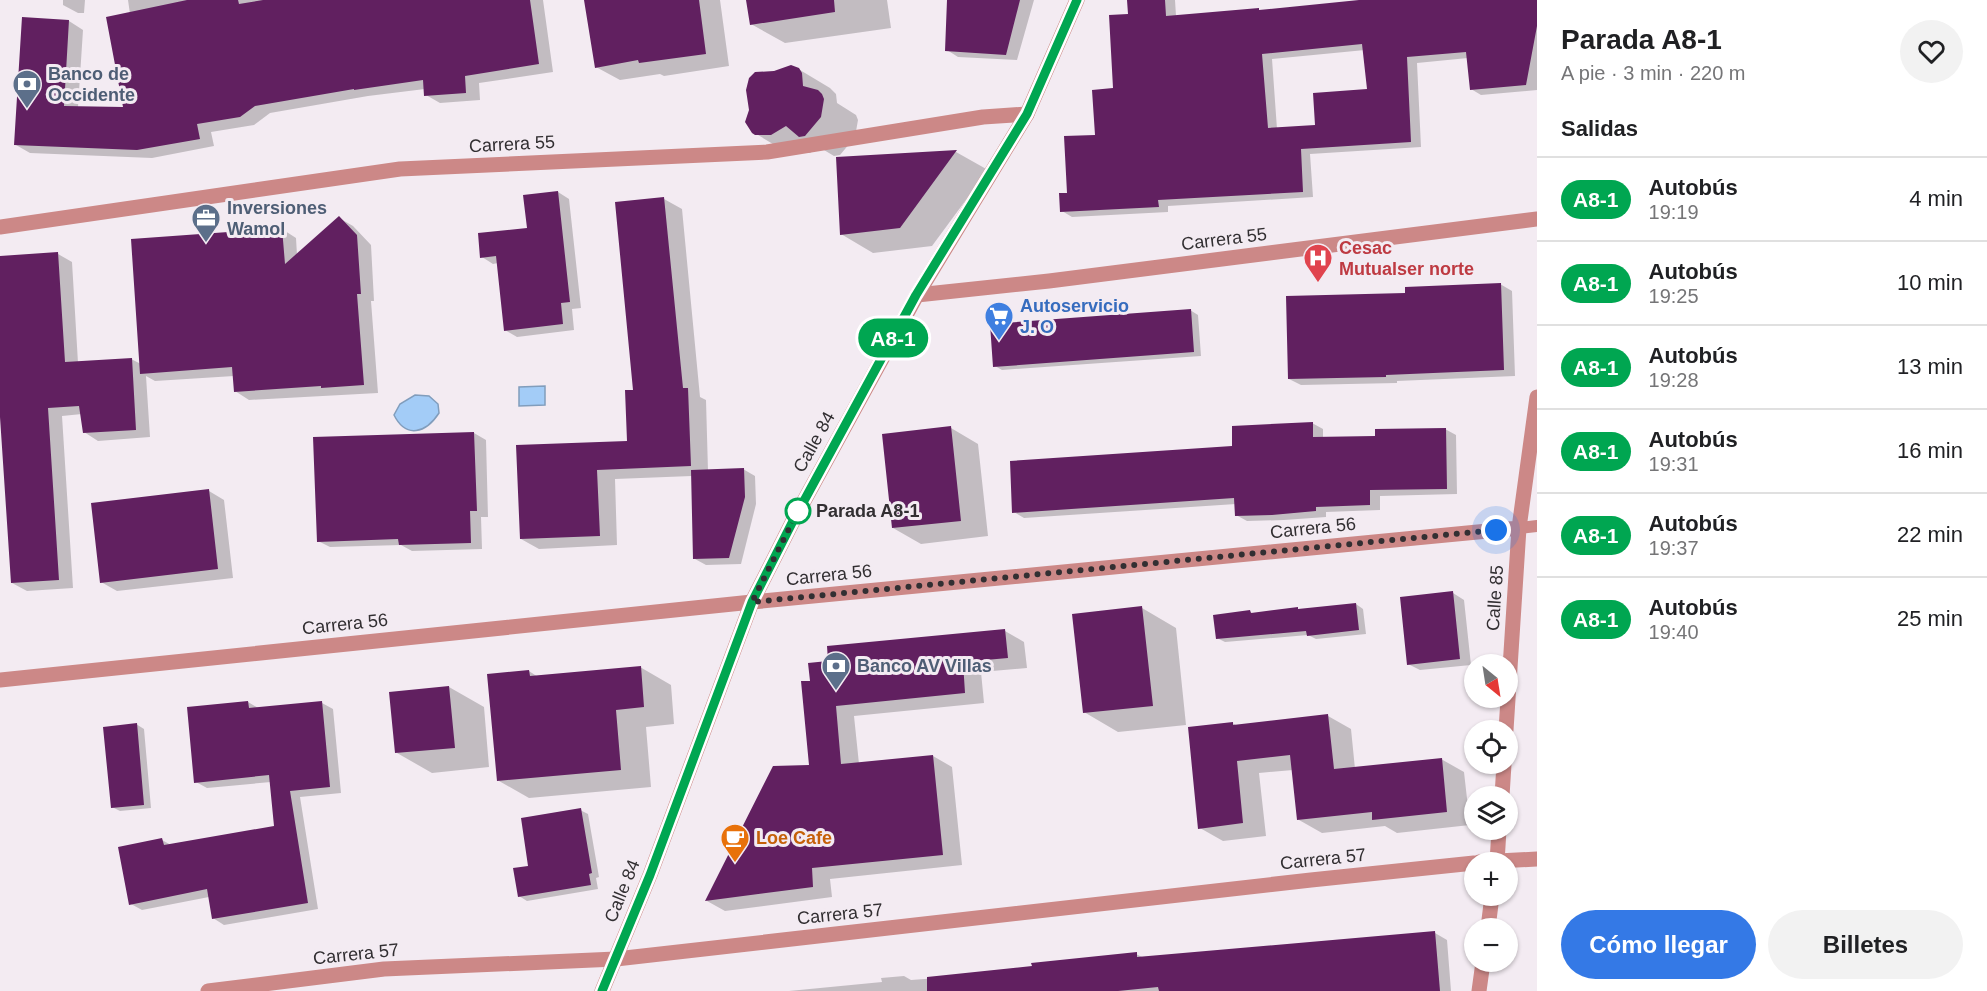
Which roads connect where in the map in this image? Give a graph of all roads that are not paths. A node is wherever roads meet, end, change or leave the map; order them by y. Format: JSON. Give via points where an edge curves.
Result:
{"nodes":[{"id":1,"x":1077,"y":0,"type":"edge"},
{"id":2,"x":1027,"y":114,"type":"junction"},
{"id":3,"x":1537,"y":219,"type":"edge"},
{"id":4,"x":0,"y":227,"type":"edge"},
{"id":5,"x":916,"y":295,"type":"junction"},
{"id":6,"x":1537,"y":397,"type":"edge"},
{"id":7,"x":1537,"y":526,"type":"edge"},
{"id":8,"x":1519,"y":528,"type":"junction"},
{"id":9,"x":752,"y":602,"type":"junction"},
{"id":10,"x":0,"y":680,"type":"edge"},
{"id":11,"x":1507,"y":720,"type":"edge"},
{"id":12,"x":1537,"y":859,"type":"edge"},
{"id":13,"x":1518,"y":860,"type":"edge"},
{"id":14,"x":1464,"y":864,"type":"edge"},
{"id":15,"x":616,"y":959,"type":"junction"},
{"id":16,"x":1482,"y":972,"type":"edge"},
{"id":17,"x":208,"y":991,"type":"edge"},
{"id":18,"x":602,"y":991,"type":"edge"},
{"id":19,"x":1479,"y":991,"type":"edge"}],
"edges":[{"from":1,"to":2,"type":"street","name":"Calle 84"},
{"from":2,"to":4,"type":"street","name":"Carrera 55","via":[[984,117],[767,153],[400,169]]},
{"from":2,"to":5,"type":"street","name":"Calle 84"},
{"from":3,"to":5,"type":"street","name":"Carrera 55"},
{"from":5,"to":9,"type":"street","name":"Calle 84"},
{"from":6,"to":8,"type":"street","name":"Calle 85"},
{"from":7,"to":8,"type":"lane"},
{"from":8,"to":9,"type":"street","name":"Carrera 56"},
{"from":8,"to":11,"type":"street","name":"Calle 85"},
{"from":9,"to":10,"type":"street","name":"Carrera 56"},
{"from":9,"to":15,"type":"street","name":"Calle 84"},
{"from":12,"to":13,"type":"street"},
{"from":14,"to":15,"type":"street","name":"Carrera 57"},
{"from":15,"to":17,"type":"street","name":"Carrera 57","via":[[384,969]]},
{"from":15,"to":18,"type":"street","name":"Calle 84"},
{"from":16,"to":19,"type":"street"}]}
